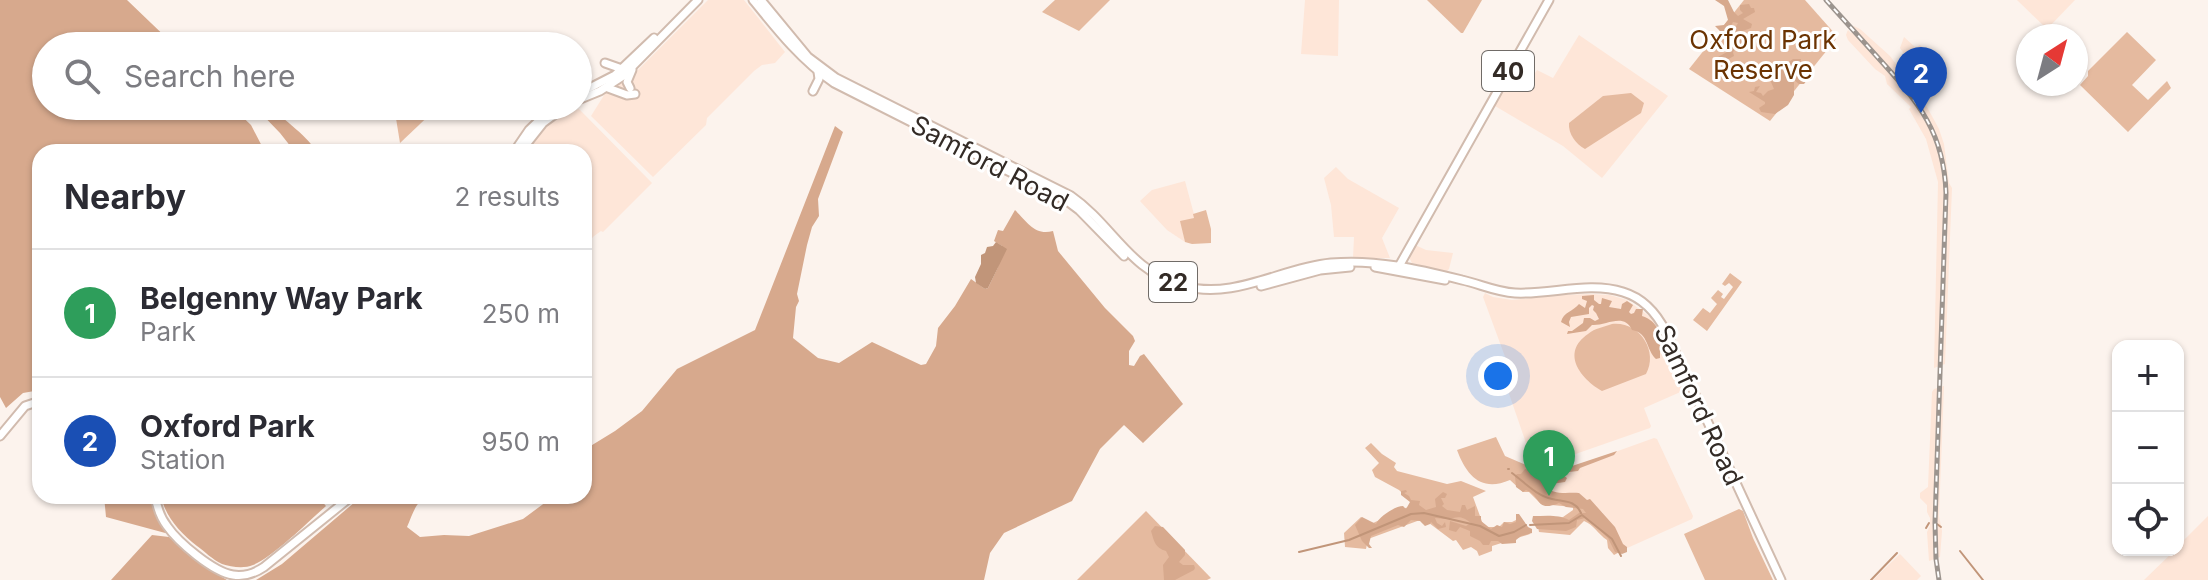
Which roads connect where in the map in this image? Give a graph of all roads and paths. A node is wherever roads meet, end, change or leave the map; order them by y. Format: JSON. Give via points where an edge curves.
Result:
{"nodes":[{"id":1,"x":692,"y":0,"type":"edge"},
{"id":2,"x":698,"y":0,"type":"edge"},
{"id":3,"x":753,"y":0,"type":"edge"},
{"id":4,"x":761,"y":0,"type":"edge"},
{"id":5,"x":1549,"y":0,"type":"edge"},
{"id":6,"x":605,"y":63,"type":"dead end"},
{"id":7,"x":635,"y":65,"type":"junction"},
{"id":8,"x":622,"y":69,"type":"junction"},
{"id":9,"x":818,"y":72,"type":"junction"},
{"id":10,"x":592,"y":87,"type":"edge"},
{"id":11,"x":605,"y":88,"type":"junction"},
{"id":12,"x":813,"y":91,"type":"dead end"},
{"id":13,"x":592,"y":94,"type":"edge"},
{"id":14,"x":539,"y":120,"type":"edge"},
{"id":15,"x":547,"y":120,"type":"edge"},
{"id":16,"x":519,"y":144,"type":"edge"},
{"id":17,"x":526,"y":144,"type":"edge"},
{"id":18,"x":1398,"y":267,"type":"junction"},
{"id":19,"x":32,"y":404,"type":"edge"},
{"id":20,"x":0,"y":436,"type":"edge"},
{"id":21,"x":157,"y":504,"type":"edge"},
{"id":22,"x":342,"y":504,"type":"edge"},
{"id":23,"x":255,"y":572,"type":"junction"},
{"id":24,"x":226,"y":576,"type":"edge"},
{"id":25,"x":249,"y":580,"type":"edge"},
{"id":26,"x":1781,"y":580,"type":"edge"}],
"edges":[{"from":1,"to":8,"type":"main road"},
{"from":2,"to":7,"type":"main road"},
{"from":3,"to":9,"type":"main road","name":"Samford Road","number":"22"},
{"from":4,"to":18,"type":"main road","name":"Samford Road","number":"22","via":[[827,72],[1067,193],[1134,260],[1167,280],[1218,290],[1329,263]]},
{"from":5,"to":18,"type":"main road","number":"40"},
{"from":6,"to":8,"type":"main road"},
{"from":7,"to":11,"type":"main road"},
{"from":7,"to":11,"type":"main road","via":[[627,95]]},
{"from":8,"to":10,"type":"main road"},
{"from":9,"to":12,"type":"main road"},
{"from":9,"to":18,"type":"main road","name":"Samford Road","number":"22","via":[[1067,201],[1133,265],[1175,288],[1230,294],[1324,269]]},
{"from":11,"to":13,"type":"main road"},
{"from":14,"to":16,"type":"main road"},
{"from":15,"to":17,"type":"main road"},
{"from":18,"to":26,"type":"main road","name":"Samford Road","number":"22","via":[[1516,293],[1614,290],[1650,308],[1670,339]]},
{"from":19,"to":20,"type":"main road"},
{"from":21,"to":24,"type":"main road","via":[[171,531]]},
{"from":22,"to":23,"type":"main road"},
{"from":23,"to":24,"type":"main road"},
{"from":23,"to":25,"type":"main road"}]}
